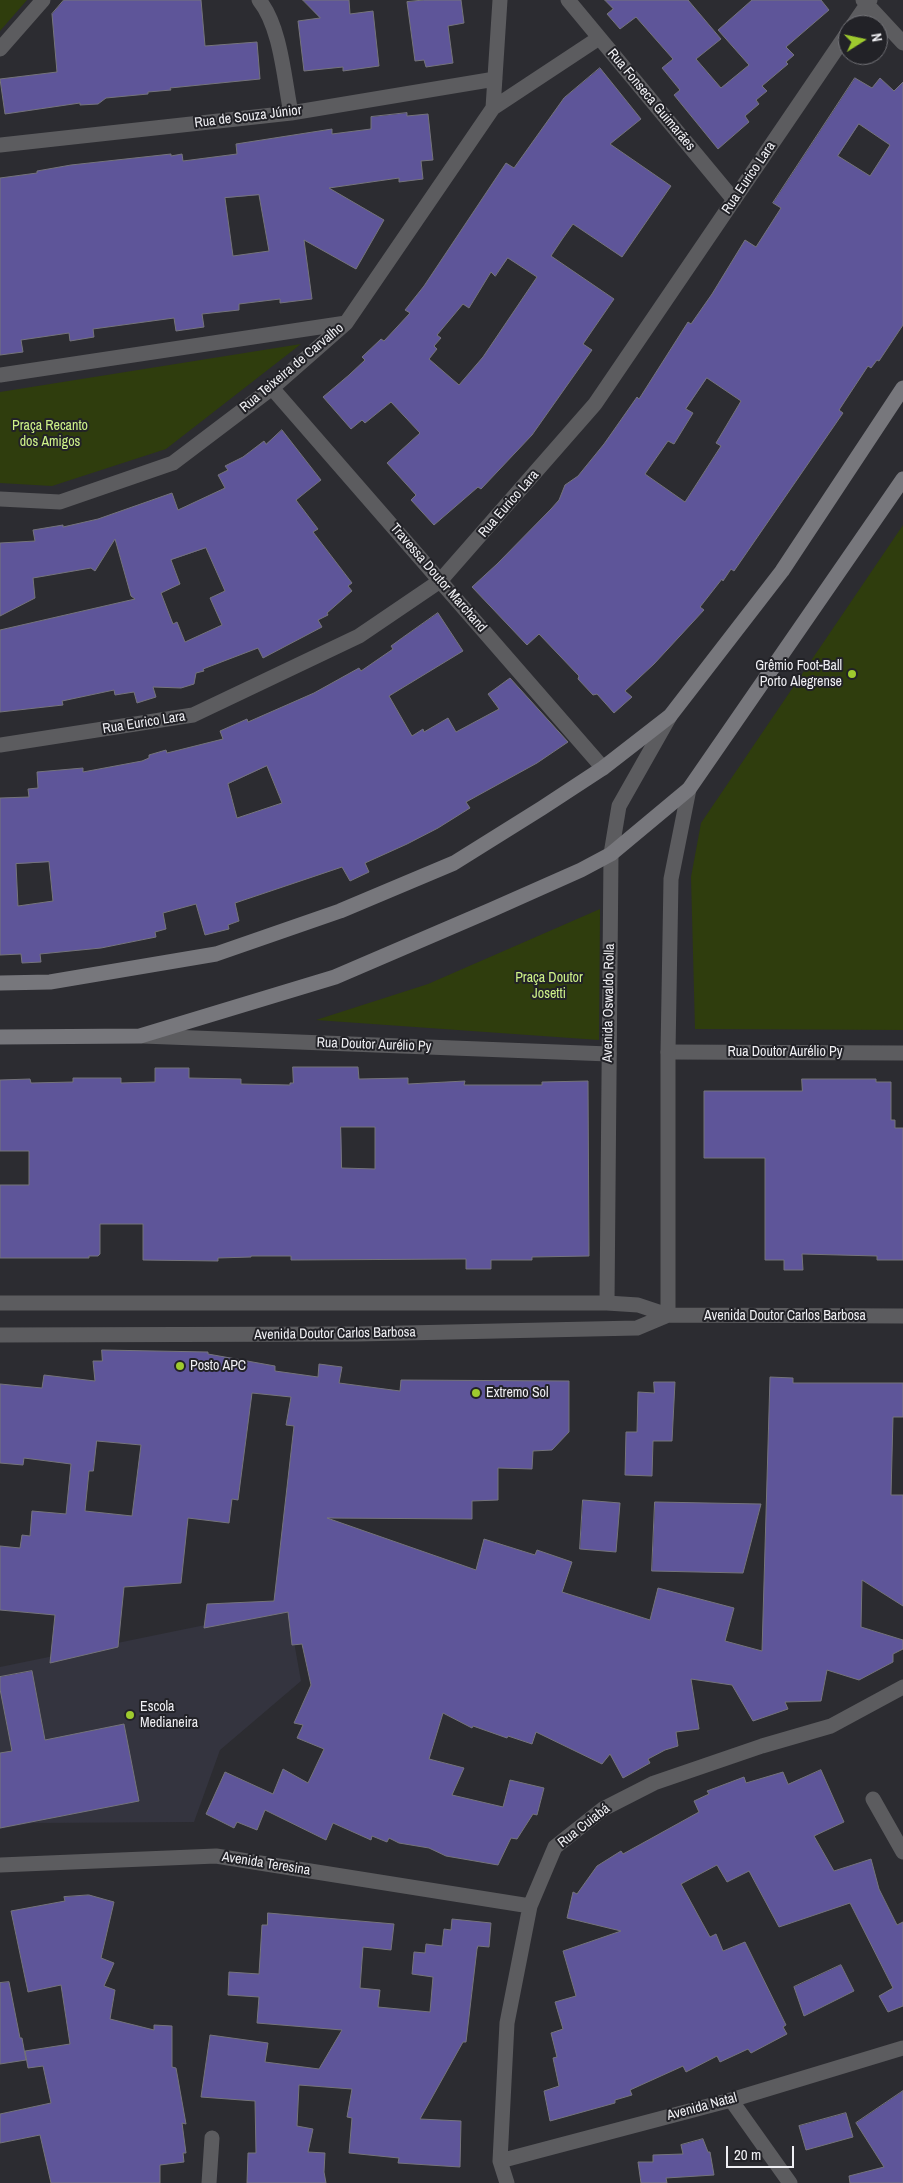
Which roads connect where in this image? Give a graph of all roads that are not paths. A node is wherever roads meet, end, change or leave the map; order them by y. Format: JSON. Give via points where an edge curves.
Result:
{"nodes":[{"id":1,"x":43,"y":0,"type":"edge"},
{"id":2,"x":259,"y":0,"type":"edge"},
{"id":3,"x":500,"y":0,"type":"edge"},
{"id":4,"x":568,"y":0,"type":"edge"},
{"id":5,"x":867,"y":2,"type":"edge"},
{"id":6,"x":859,"y":15,"type":"edge"},
{"id":7,"x":598,"y":38,"type":"junction"},
{"id":8,"x":903,"y":43,"type":"edge"},
{"id":9,"x":838,"y":47,"type":"edge"},
{"id":10,"x":0,"y":49,"type":"edge"},
{"id":11,"x":495,"y":78,"type":"junction"},
{"id":12,"x":494,"y":108,"type":"junction"},
{"id":13,"x":291,"y":112,"type":"junction"},
{"id":14,"x":0,"y":145,"type":"edge"},
{"id":15,"x":734,"y":200,"type":"junction"},
{"id":16,"x":346,"y":323,"type":"junction"},
{"id":17,"x":0,"y":375,"type":"edge"},
{"id":18,"x":272,"y":388,"type":"junction"},
{"id":19,"x":903,"y":388,"type":"edge"},
{"id":20,"x":903,"y":479,"type":"edge"},
{"id":21,"x":0,"y":499,"type":"edge"},
{"id":22,"x":440,"y":581,"type":"junction"},
{"id":23,"x":670,"y":716,"type":"junction"},
{"id":24,"x":0,"y":745,"type":"edge"},
{"id":25,"x":603,"y":768,"type":"junction"},
{"id":26,"x":689,"y":789,"type":"junction"},
{"id":27,"x":611,"y":854,"type":"junction"},
{"id":28,"x":0,"y":983,"type":"edge"},
{"id":29,"x":140,"y":1036,"type":"junction"},
{"id":30,"x":0,"y":1037,"type":"edge"},
{"id":31,"x":668,"y":1052,"type":"junction"},
{"id":32,"x":903,"y":1053,"type":"edge"},
{"id":33,"x":609,"y":1054,"type":"junction"},
{"id":34,"x":0,"y":1303,"type":"edge"},
{"id":35,"x":607,"y":1303,"type":"junction"},
{"id":36,"x":668,"y":1315,"type":"junction"},
{"id":37,"x":903,"y":1316,"type":"edge"},
{"id":38,"x":0,"y":1336,"type":"edge"},
{"id":39,"x":903,"y":1687,"type":"edge"},
{"id":40,"x":873,"y":1799,"type":"dead end"},
{"id":41,"x":903,"y":1852,"type":"edge"},
{"id":42,"x":0,"y":1865,"type":"edge"},
{"id":43,"x":530,"y":1906,"type":"junction"},
{"id":44,"x":903,"y":2048,"type":"edge"},
{"id":45,"x":731,"y":2100,"type":"junction"},
{"id":46,"x":212,"y":2138,"type":"dead end"},
{"id":47,"x":500,"y":2161,"type":"junction"},
{"id":48,"x":209,"y":2183,"type":"edge"},
{"id":49,"x":507,"y":2183,"type":"edge"},
{"id":50,"x":790,"y":2183,"type":"edge"}],
"edges":[{"from":1,"to":10,"type":"street"},
{"from":2,"to":13,"type":"street","via":[[266,8],[276,38]]},
{"from":3,"to":11,"type":"street"},
{"from":4,"to":7,"type":"street","name":"Rua Fonseca Guimarães"},
{"from":5,"to":6,"type":"street"},
{"from":5,"to":8,"type":"street"},
{"from":7,"to":12,"type":"street","name":"Rua Teixeira de Carvalho"},
{"from":7,"to":15,"type":"street","name":"Rua Fonseca Guimarães"},
{"from":9,"to":15,"type":"street","name":"Rua Eurico Lara"},
{"from":11,"to":12,"type":"street"},
{"from":11,"to":13,"type":"street","name":"Rua de Souza Júnior"},
{"from":12,"to":16,"type":"street","name":"Rua Teixeira de Carvalho"},
{"from":13,"to":14,"type":"street","name":"Rua de Souza Júnior"},
{"from":15,"to":22,"type":"street","name":"Rua Eurico Lara","via":[[595,404]]},
{"from":16,"to":17,"type":"street"},
{"from":16,"to":18,"type":"street","name":"Rua Teixeira de Carvalho"},
{"from":18,"to":21,"type":"street","name":"Rua Teixeira de Carvalho","via":[[173,463],[60,502]]},
{"from":18,"to":22,"type":"street","name":"Travessa Doutor Marchand"},
{"from":19,"to":23,"type":"main road","via":[[782,571]]},
{"from":20,"to":26,"type":"main road"},
{"from":22,"to":24,"type":"street","name":"Rua Eurico Lara","via":[[359,636],[193,715]]},
{"from":22,"to":25,"type":"street","name":"Travessa Doutor Marchand"},
{"from":23,"to":25,"type":"main road"},
{"from":23,"to":27,"type":"street","name":"Avenida Oswaldo Rolla","via":[[619,806]]},
{"from":25,"to":28,"type":"main road","via":[[454,863],[340,911],[216,954],[50,982]]},
{"from":26,"to":27,"type":"main road"},
{"from":26,"to":31,"type":"street","via":[[670,879]]},
{"from":27,"to":29,"type":"main road","via":[[335,977]]},
{"from":27,"to":33,"type":"street","name":"Avenida Oswaldo Rolla"},
{"from":29,"to":30,"type":"main road"},
{"from":29,"to":33,"type":"street","name":"Rua Doutor Aurélio Py"},
{"from":31,"to":32,"type":"street","name":"Rua Doutor Aurélio Py"},
{"from":31,"to":36,"type":"street"},
{"from":33,"to":35,"type":"street","name":"Avenida Oswaldo Rolla"},
{"from":34,"to":35,"type":"street","name":"Avenida Doutor Carlos Barbosa"},
{"from":35,"to":36,"type":"street","name":"Avenida Doutor Carlos Barbosa","via":[[638,1305]]},
{"from":36,"to":37,"type":"street","name":"Avenida Doutor Carlos Barbosa"},
{"from":36,"to":38,"type":"street","name":"Avenida Doutor Carlos Barbosa","via":[[637,1328]]},
{"from":39,"to":43,"type":"street","name":"Rua Cuiabá","via":[[831,1726],[654,1783],[602,1809],[555,1847]]},
{"from":40,"to":41,"type":"street"},
{"from":42,"to":43,"type":"street","name":"Avenida Teresina","via":[[216,1856]]},
{"from":43,"to":47,"type":"street","name":"Rua Cuiabá","via":[[507,2023]]},
{"from":44,"to":45,"type":"street","name":"Avenida Natal"},
{"from":45,"to":47,"type":"street","name":"Avenida Natal"},
{"from":45,"to":50,"type":"street"},
{"from":46,"to":48,"type":"street"},
{"from":47,"to":49,"type":"street","name":"Rua Cuiabá"}]}
